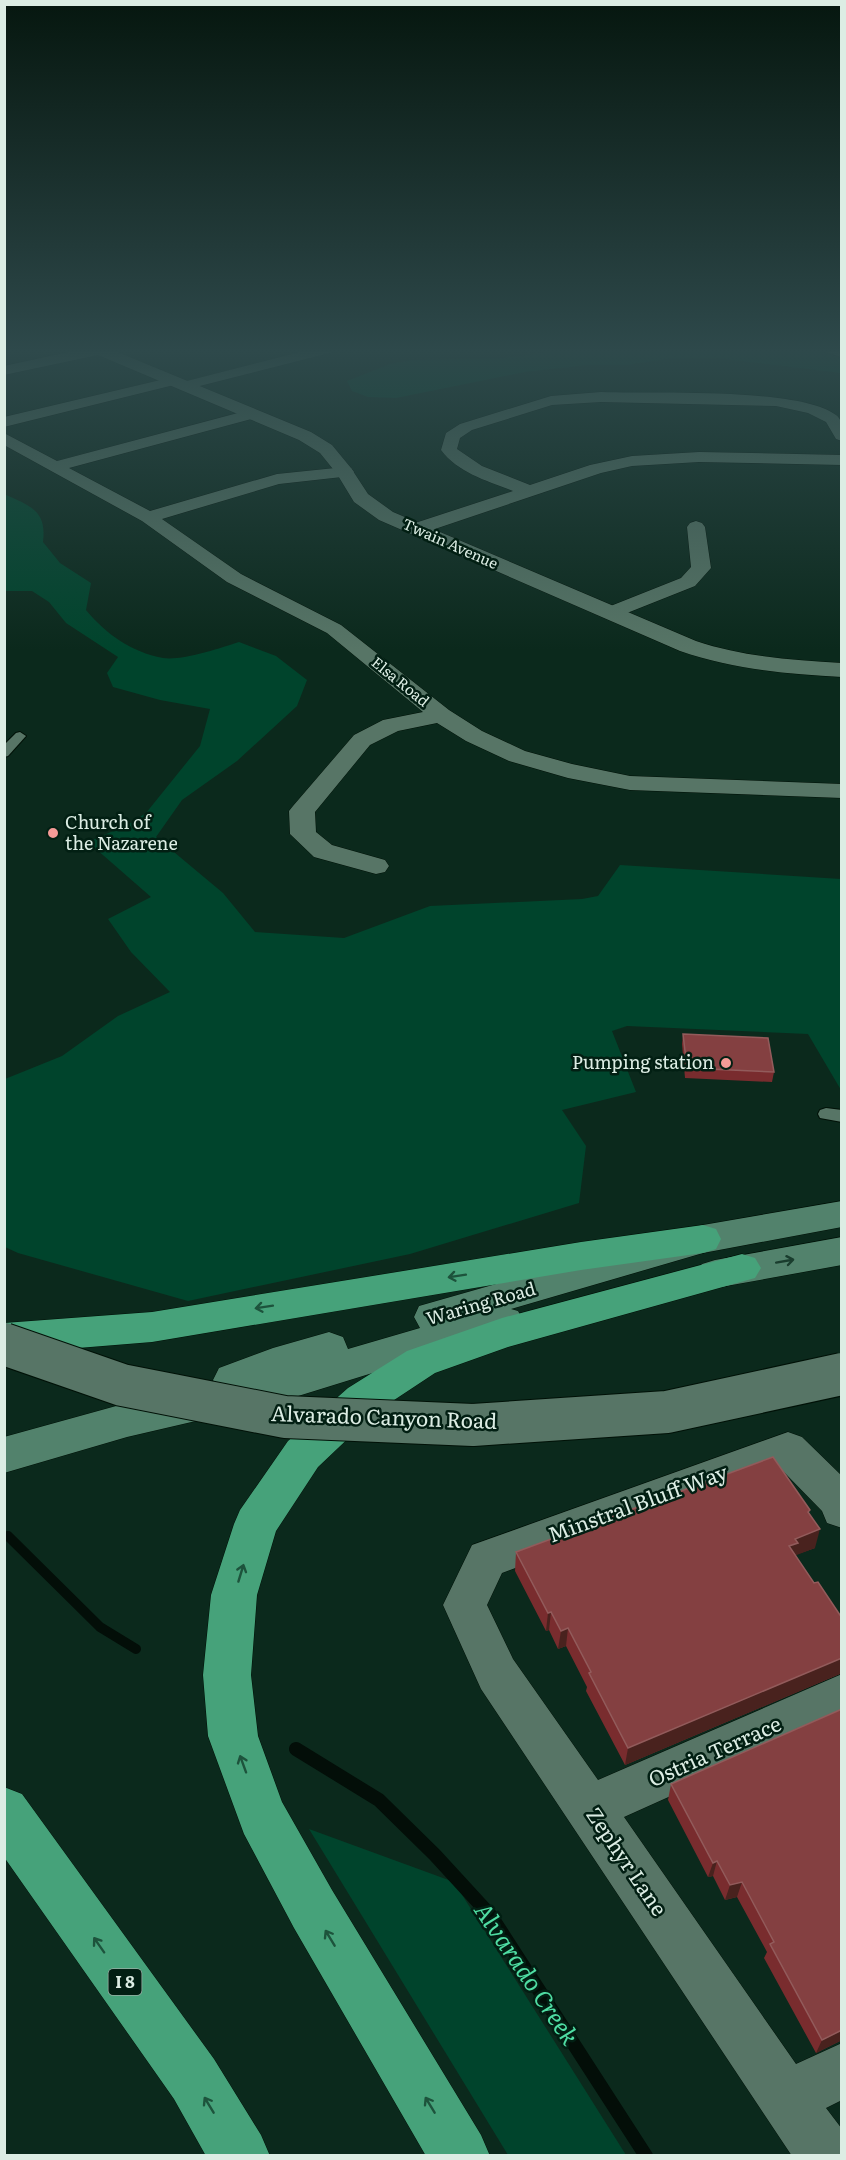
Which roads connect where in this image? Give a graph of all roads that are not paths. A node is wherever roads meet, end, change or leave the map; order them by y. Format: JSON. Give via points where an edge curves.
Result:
{"nodes":[{"id":1,"x":24,"y":449,"type":"edge"},
{"id":2,"x":122,"y":449,"type":"edge"},
{"id":3,"x":327,"y":449,"type":"edge"},
{"id":4,"x":449,"y":449,"type":"edge"},
{"id":5,"x":842,"y":460,"type":"edge"},
{"id":6,"x":57,"y":466,"type":"junction"},
{"id":7,"x":345,"y":472,"type":"junction"},
{"id":8,"x":529,"y":491,"type":"junction"},
{"id":9,"x":148,"y":517,"type":"junction"},
{"id":10,"x":696,"y":527,"type":"dead end"},
{"id":11,"x":416,"y":529,"type":"junction"},
{"id":12,"x":610,"y":613,"type":"junction"},
{"id":13,"x":842,"y":670,"type":"edge"},
{"id":14,"x":441,"y":715,"type":"junction"},
{"id":15,"x":20,"y":736,"type":"dead end"},
{"id":16,"x":4,"y":753,"type":"edge"},
{"id":17,"x":842,"y":790,"type":"edge"},
{"id":18,"x":376,"y":866,"type":"dead end"},
{"id":19,"x":842,"y":1214,"type":"edge"},
{"id":20,"x":703,"y":1239,"type":"junction"},
{"id":21,"x":842,"y":1251,"type":"edge"},
{"id":22,"x":742,"y":1268,"type":"junction"},
{"id":23,"x":4,"y":1339,"type":"edge"},
{"id":24,"x":4,"y":1344,"type":"edge"},
{"id":25,"x":842,"y":1374,"type":"edge"},
{"id":26,"x":128,"y":1420,"type":"junction"},
{"id":27,"x":4,"y":1455,"type":"edge"},
{"id":28,"x":842,"y":1510,"type":"edge"},
{"id":29,"x":487,"y":1559,"type":"joint"},
{"id":30,"x":842,"y":1696,"type":"edge"},
{"id":31,"x":589,"y":1808,"type":"junction"},
{"id":32,"x":4,"y":1812,"type":"edge"},
{"id":33,"x":842,"y":2070,"type":"edge"},
{"id":34,"x":787,"y":2098,"type":"junction"},
{"id":35,"x":240,"y":2156,"type":"edge"},
{"id":36,"x":460,"y":2156,"type":"edge"},
{"id":37,"x":826,"y":2156,"type":"edge"}],
"edges":[{"from":1,"to":6,"type":"street","name":"Elsa Road"},
{"from":2,"to":6,"type":"street"},
{"from":3,"to":7,"type":"street","name":"Twain Avenue"},
{"from":4,"to":8,"type":"street","via":[[466,464]]},
{"from":5,"to":8,"type":"street","via":[[656,458],[596,469]]},
{"from":6,"to":9,"type":"street","name":"Elsa Road"},
{"from":7,"to":9,"type":"street","via":[[277,479]]},
{"from":7,"to":11,"type":"street","name":"Twain Avenue","via":[[361,498],[386,516]]},
{"from":8,"to":11,"type":"street"},
{"from":9,"to":14,"type":"street","name":"Elsa Road","via":[[234,578],[334,629]]},
{"from":10,"to":12,"type":"street","via":[[701,568],[688,582]]},
{"from":11,"to":12,"type":"street","name":"Twain Avenue"},
{"from":12,"to":13,"type":"street","name":"Twain Avenue","via":[[715,655],[773,666]]},
{"from":14,"to":17,"type":"street","name":"Elsa Road","via":[[517,756],[630,783]]},
{"from":14,"to":18,"type":"street","via":[[392,725],[363,740],[302,810],[303,834],[323,851]]},
{"from":15,"to":16,"type":"lane"},
{"from":19,"to":20,"type":"main road","name":"Waring Road"},
{"from":20,"to":23,"type":"highway","one_way":true,"via":[[152,1327]]},
{"from":20,"to":26,"type":"main road","name":"Waring Road","via":[[273,1364]]},
{"from":22,"to":21,"type":"main road","name":"Waring Road","one_way":true},
{"from":22,"to":26,"type":"main road","name":"Waring Road","via":[[437,1338],[282,1385]]},
{"from":36,"to":22,"type":"highway","one_way":true,"via":[[268,1827],[233,1736],[227,1675],[234,1595],[256,1524],[303,1454],[362,1400],[421,1362],[502,1333]]},
{"from":24,"to":25,"type":"street","name":"Alvarado Canyon Road","bridge":true,"via":[[122,1385],[285,1417],[473,1425],[668,1412]]},
{"from":26,"to":27,"type":"main road","name":"Waring Road"},
{"from":28,"to":29,"type":"street","name":"Minstral Bluff Way","via":[[838,1500],[788,1449]]},
{"from":29,"to":31,"type":"street","name":"Zephyr Lane","via":[[465,1605],[497,1674]]},
{"from":30,"to":31,"type":"street","name":"Ostria Terrace"},
{"from":31,"to":34,"type":"street","name":"Zephyr Lane"},
{"from":35,"to":32,"type":"highway","number":"I 8","one_way":true,"via":[[194,2079]]},
{"from":33,"to":34,"type":"street"},
{"from":34,"to":37,"type":"street","name":"Zephyr Lane"}]}
